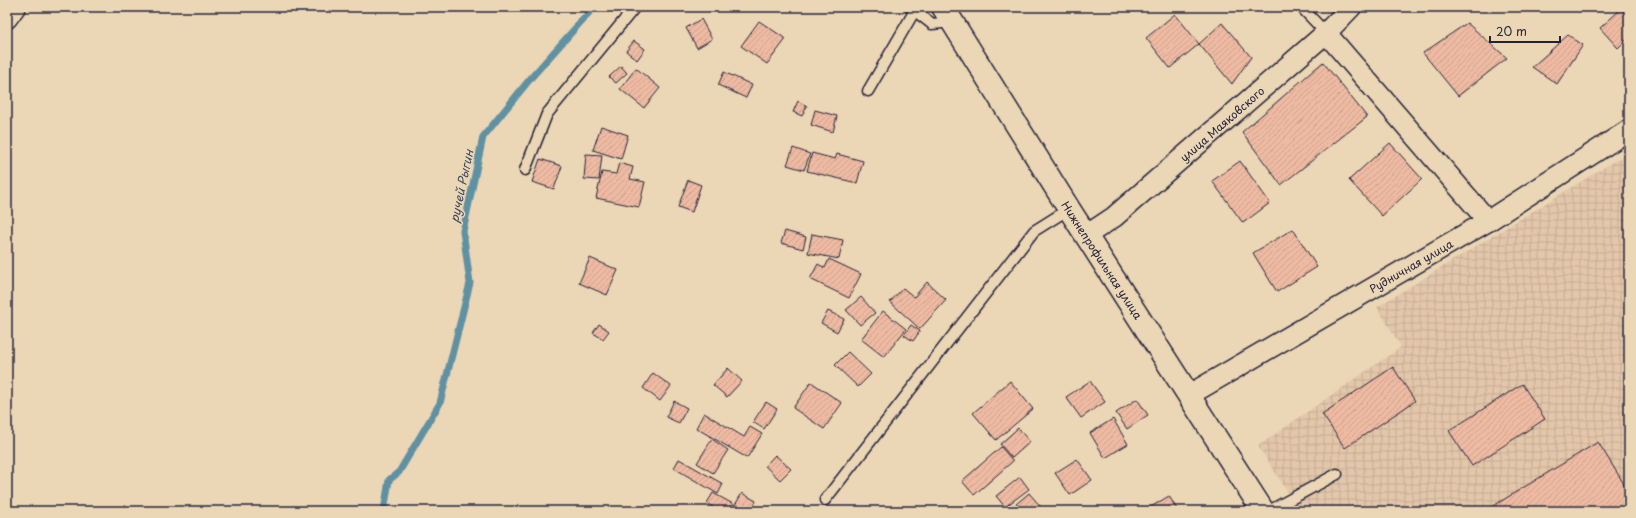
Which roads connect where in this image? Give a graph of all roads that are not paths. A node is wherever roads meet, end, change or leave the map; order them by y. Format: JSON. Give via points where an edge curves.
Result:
{"nodes":[{"id":1,"x":15,"y":7,"type":"edge"},
{"id":2,"x":635,"y":7,"type":"edge"},
{"id":3,"x":1301,"y":7,"type":"edge"},
{"id":4,"x":1351,"y":7,"type":"edge"},
{"id":5,"x":912,"y":9,"type":"edge"},
{"id":6,"x":947,"y":14,"type":"edge"},
{"id":7,"x":7,"y":18,"type":"edge"},
{"id":8,"x":1326,"y":33,"type":"junction"},
{"id":9,"x":868,"y":92,"type":"dead end"},
{"id":10,"x":1629,"y":130,"type":"edge"},
{"id":11,"x":525,"y":170,"type":"dead end"},
{"id":12,"x":1069,"y":209,"type":"junction"},
{"id":13,"x":1488,"y":221,"type":"junction"},
{"id":14,"x":1088,"y":235,"type":"junction"},
{"id":15,"x":1189,"y":395,"type":"junction"},
{"id":16,"x":1337,"y":474,"type":"dead end"},
{"id":17,"x":825,"y":500,"type":"dead end"},
{"id":18,"x":1263,"y":511,"type":"edge"},
{"id":19,"x":1269,"y":511,"type":"edge"}],
"edges":[{"from":1,"to":7,"type":"street"},
{"from":2,"to":11,"type":"lane","via":[[548,114]]},
{"from":3,"to":8,"type":"lane"},
{"from":4,"to":8,"type":"street","name":"улица Маяковского"},
{"from":5,"to":6,"type":"lane","via":[[932,24]]},
{"from":5,"to":9,"type":"lane"},
{"from":6,"to":12,"type":"street","name":"Нижнепрофильная улица"},
{"from":8,"to":13,"type":"street"},
{"from":8,"to":14,"type":"street","name":"улица Маяковского","via":[[1114,217]]},
{"from":10,"to":13,"type":"street","name":"Рудничная улица"},
{"from":12,"to":14,"type":"street","name":"Нижнепрофильная улица"},
{"from":12,"to":17,"type":"lane","via":[[1034,231]]},
{"from":13,"to":15,"type":"street","name":"Рудничная улица"},
{"from":14,"to":15,"type":"street","name":"Нижнепрофильная улица"},
{"from":15,"to":18,"type":"street","name":"Нижнепрофильная улица"},
{"from":16,"to":19,"type":"lane"}]}
